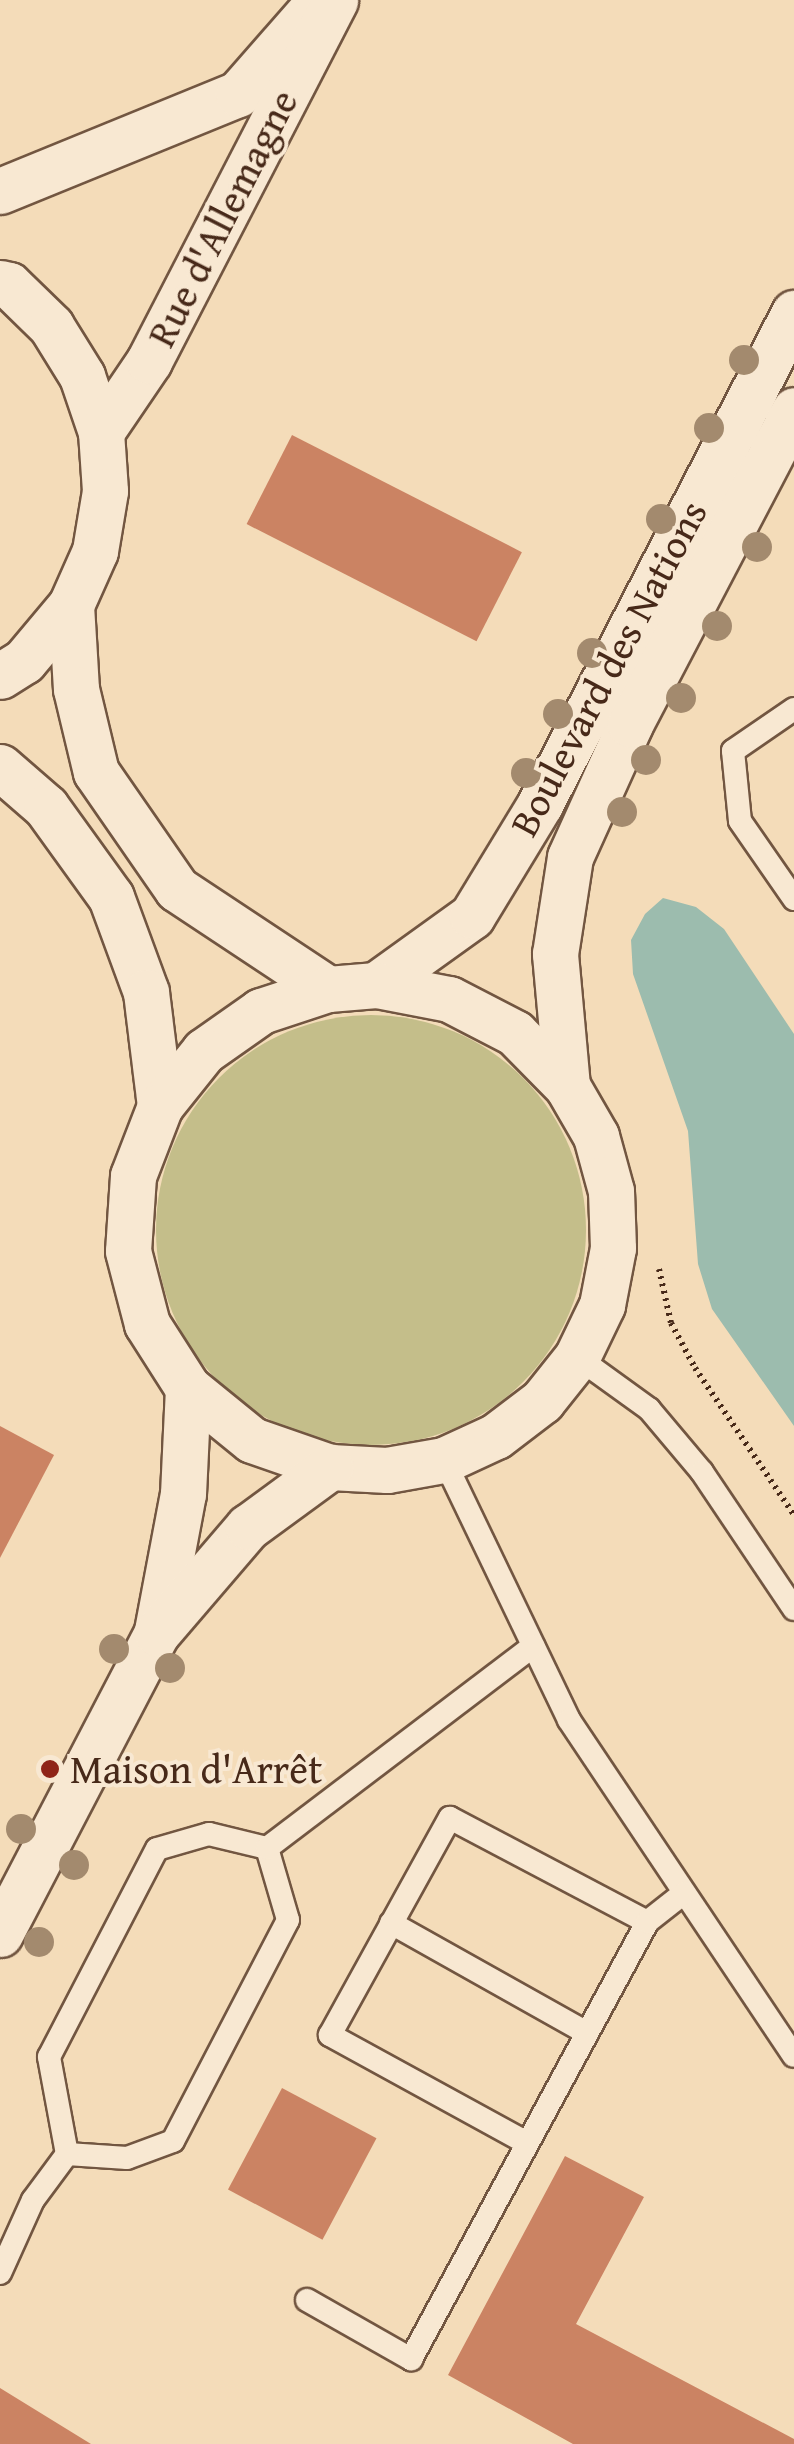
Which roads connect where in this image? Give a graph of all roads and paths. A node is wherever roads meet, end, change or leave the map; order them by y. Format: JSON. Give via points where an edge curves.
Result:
{"nodes":[{"id":1,"x":320,"y":0,"type":"edge"},
{"id":2,"x":335,"y":0,"type":"edge"},
{"id":3,"x":0,"y":191,"type":"edge"},
{"id":4,"x":2,"y":279,"type":"edge"},
{"id":5,"x":794,"y":312,"type":"edge"},
{"id":6,"x":794,"y":410,"type":"edge"},
{"id":7,"x":101,"y":432,"type":"junction"},
{"id":8,"x":70,"y":606,"type":"junction"},
{"id":9,"x":0,"y":676,"type":"edge"},
{"id":10,"x":794,"y":710,"type":"edge"},
{"id":11,"x":0,"y":767,"type":"edge"},
{"id":12,"x":794,"y":899,"type":"edge"},
{"id":13,"x":376,"y":986,"type":"junction"},
{"id":14,"x":328,"y":988,"type":"junction"},
{"id":15,"x":567,"y":1086,"type":"junction"},
{"id":16,"x":160,"y":1106,"type":"junction"},
{"id":17,"x":660,"y":1253,"type":"dead end"},
{"id":18,"x":577,"y":1357,"type":"junction"},
{"id":19,"x":188,"y":1388,"type":"junction"},
{"id":20,"x":444,"y":1460,"type":"junction"},
{"id":21,"x":330,"y":1467,"type":"junction"},
{"id":22,"x":794,"y":1515,"type":"edge"},
{"id":23,"x":794,"y":1608,"type":"edge"},
{"id":24,"x":157,"y":1633,"type":"junction"},
{"id":25,"x":533,"y":1646,"type":"junction"},
{"id":26,"x":267,"y":1848,"type":"junction"},
{"id":27,"x":684,"y":1893,"type":"junction"},
{"id":28,"x":647,"y":1922,"type":"junction"},
{"id":29,"x":392,"y":1923,"type":"junction"},
{"id":30,"x":0,"y":1934,"type":"edge"},
{"id":31,"x":587,"y":2032,"type":"junction"},
{"id":32,"x":794,"y":2056,"type":"edge"},
{"id":33,"x":527,"y":2143,"type":"junction"},
{"id":34,"x":67,"y":2154,"type":"junction"},
{"id":35,"x":0,"y":2273,"type":"edge"},
{"id":36,"x":306,"y":2300,"type":"dead end"}],
"edges":[{"from":1,"to":3,"type":"street","name":"Rue d'Allemagne","via":[[238,94]]},
{"from":2,"to":7,"type":"street","name":"Rue d'Allemagne","via":[[149,362]]},
{"from":4,"to":7,"type":"street","via":[[51,326],[82,376]]},
{"from":5,"to":13,"type":"street","name":"Boulevard des Nations","via":[[540,804],[472,916]]},
{"from":6,"to":15,"type":"street","name":"Boulevard des Nations","via":[[630,724],[570,857],[555,954]]},
{"from":7,"to":8,"type":"street","via":[[105,491],[95,551]]},
{"from":8,"to":9,"type":"street","via":[[24,661]]},
{"from":8,"to":14,"type":"street","via":[[76,690],[96,772],[177,890]]},
{"from":10,"to":12,"type":"lane","via":[[733,751],[740,820]]},
{"from":11,"to":16,"type":"street","via":[[46,808],[112,898],[146,992]]},
{"from":13,"to":14,"type":"street"},
{"from":13,"to":15,"type":"street","via":[[449,998],[515,1033]]},
{"from":14,"to":16,"type":"street","via":[[261,1010],[204,1051]]},
{"from":15,"to":18,"type":"street","via":[[596,1136],[611,1192],[613,1248],[602,1305]]},
{"from":16,"to":19,"type":"street","via":[[133,1176],[128,1252],[147,1324]]},
{"from":17,"to":22,"type":"path","via":[[658,1273],[671,1324]]},
{"from":18,"to":20,"type":"street","via":[[526,1413],[496,1436]]},
{"from":18,"to":23,"type":"lane","via":[[649,1408],[702,1472]]},
{"from":19,"to":21,"type":"street","via":[[252,1440]]},
{"from":19,"to":24,"type":"street","via":[[182,1494]]},
{"from":20,"to":21,"type":"street","via":[[387,1470]]},
{"from":20,"to":25,"type":"lane"},
{"from":21,"to":24,"type":"street","via":[[248,1527]]},
{"from":24,"to":30,"type":"street"},
{"from":25,"to":26,"type":"lane"},
{"from":25,"to":27,"type":"lane","via":[[568,1720]]},
{"from":26,"to":34,"type":"lane","via":[[288,1920],[173,2141],[126,2158]]},
{"from":26,"to":34,"type":"lane","via":[[209,1834],[158,1849],[48,2057]]},
{"from":27,"to":28,"type":"lane"},
{"from":27,"to":32,"type":"lane"},
{"from":28,"to":29,"type":"lane","via":[[450,1818]]},
{"from":28,"to":31,"type":"lane"},
{"from":29,"to":31,"type":"lane"},
{"from":29,"to":33,"type":"lane","via":[[330,2035]]},
{"from":31,"to":33,"type":"lane"},
{"from":33,"to":36,"type":"lane","via":[[411,2358]]},
{"from":34,"to":35,"type":"lane","via":[[33,2200]]}]}
